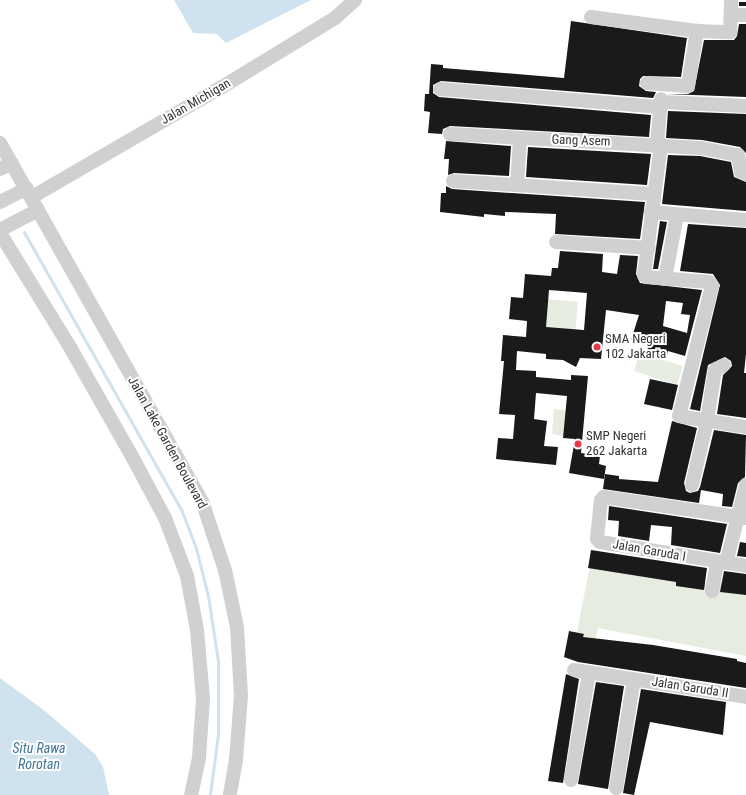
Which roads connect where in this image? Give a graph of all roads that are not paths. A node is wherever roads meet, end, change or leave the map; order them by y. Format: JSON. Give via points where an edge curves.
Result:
{"nodes":[{"id":1,"x":355,"y":0,"type":"edge"},
{"id":2,"x":731,"y":0,"type":"edge"},
{"id":3,"x":731,"y":15,"type":"junction"},
{"id":4,"x":746,"y":15,"type":"edge"},
{"id":5,"x":591,"y":17,"type":"dead end"},
{"id":6,"x":698,"y":31,"type":"junction"},
{"id":7,"x":647,"y":83,"type":"dead end"},
{"id":8,"x":663,"y":84,"type":"junction"},
{"id":9,"x":440,"y":89,"type":"dead end"},
{"id":10,"x":660,"y":104,"type":"junction"},
{"id":11,"x":746,"y":106,"type":"edge"},
{"id":12,"x":450,"y":134,"type":"dead end"},
{"id":13,"x":520,"y":138,"type":"junction"},
{"id":14,"x":0,"y":143,"type":"edge"},
{"id":15,"x":659,"y":144,"type":"junction"},
{"id":16,"x":6,"y":166,"type":"edge"},
{"id":17,"x":746,"y":174,"type":"edge"},
{"id":18,"x":453,"y":181,"type":"dead end"},
{"id":19,"x":517,"y":185,"type":"junction"},
{"id":20,"x":653,"y":194,"type":"junction"},
{"id":21,"x":32,"y":198,"type":"junction"},
{"id":22,"x":0,"y":202,"type":"edge"},
{"id":23,"x":651,"y":212,"type":"junction"},
{"id":24,"x":677,"y":215,"type":"junction"},
{"id":25,"x":746,"y":220,"type":"edge"},
{"id":26,"x":0,"y":231,"type":"edge"},
{"id":27,"x":556,"y":242,"type":"dead end"},
{"id":28,"x":649,"y":248,"type":"junction"},
{"id":29,"x":665,"y":279,"type":"junction"},
{"id":30,"x":724,"y":365,"type":"dead end"},
{"id":31,"x":707,"y":421,"type":"junction"},
{"id":32,"x":746,"y":428,"type":"edge"},
{"id":33,"x":692,"y":485,"type":"dead end"},
{"id":34,"x":746,"y":485,"type":"edge"},
{"id":35,"x":742,"y":517,"type":"edge"},
{"id":36,"x":722,"y":563,"type":"junction"},
{"id":37,"x":746,"y":566,"type":"edge"},
{"id":38,"x":712,"y":591,"type":"dead end"},
{"id":39,"x":574,"y":670,"type":"dead end"},
{"id":40,"x":589,"y":672,"type":"junction"},
{"id":41,"x":634,"y":679,"type":"junction"},
{"id":42,"x":746,"y":697,"type":"edge"},
{"id":43,"x":571,"y":780,"type":"dead end"},
{"id":44,"x":616,"y":788,"type":"dead end"},
{"id":45,"x":190,"y":795,"type":"edge"},
{"id":46,"x":230,"y":795,"type":"edge"}],
"edges":[{"from":1,"to":21,"type":"street","name":"Jalan Michigan","via":[[335,18],[236,79]]},
{"from":2,"to":3,"type":"street"},
{"from":3,"to":4,"type":"street"},
{"from":3,"to":6,"type":"street","via":[[730,32]]},
{"from":5,"to":6,"type":"street"},
{"from":6,"to":8,"type":"street","via":[[690,84],[685,87]]},
{"from":7,"to":8,"type":"street"},
{"from":8,"to":10,"type":"street"},
{"from":9,"to":10,"type":"street"},
{"from":10,"to":11,"type":"street"},
{"from":10,"to":15,"type":"street"},
{"from":12,"to":13,"type":"street","name":"Gang Asem"},
{"from":13,"to":15,"type":"street","name":"Gang Asem"},
{"from":13,"to":19,"type":"street"},
{"from":14,"to":16,"type":"street","name":"Jalan Lake Garden Boulevard"},
{"from":15,"to":17,"type":"street","name":"Gang Asem","via":[[736,154],[741,158],[741,172]]},
{"from":15,"to":20,"type":"street"},
{"from":16,"to":21,"type":"street","name":"Jalan Lake Garden Boulevard"},
{"from":18,"to":19,"type":"street"},
{"from":19,"to":20,"type":"street"},
{"from":20,"to":23,"type":"street"},
{"from":21,"to":22,"type":"street"},
{"from":21,"to":26,"type":"street"},
{"from":21,"to":46,"type":"street","name":"Jalan Lake Garden Boulevard","via":[[203,504],[225,570],[237,627],[241,696],[236,760]]},
{"from":23,"to":24,"type":"street"},
{"from":23,"to":28,"type":"street"},
{"from":24,"to":25,"type":"street"},
{"from":24,"to":29,"type":"street"},
{"from":26,"to":45,"type":"street","via":[[71,348],[134,460],[165,518],[187,576],[197,630],[203,698],[199,758]]},
{"from":27,"to":28,"type":"street"},
{"from":28,"to":29,"type":"street","via":[[644,275]]},
{"from":29,"to":31,"type":"street","via":[[709,282],[712,286],[679,416]]},
{"from":30,"to":31,"type":"street","via":[[716,370]]},
{"from":31,"to":32,"type":"street"},
{"from":31,"to":33,"type":"street"},
{"from":34,"to":35,"type":"street"},
{"from":35,"to":36,"type":"street"},
{"from":35,"to":36,"type":"street","name":"Jalan Garuda I","via":[[607,498],[601,500],[598,541]]},
{"from":36,"to":37,"type":"street","name":"Jalan Garuda I"},
{"from":36,"to":38,"type":"street"},
{"from":39,"to":40,"type":"street","name":"Jalan Garuda II"},
{"from":40,"to":41,"type":"street","name":"Jalan Garuda II"},
{"from":40,"to":43,"type":"street"},
{"from":41,"to":42,"type":"street","name":"Jalan Garuda II"},
{"from":41,"to":44,"type":"street","name":"Jalan Garuda II"}]}
